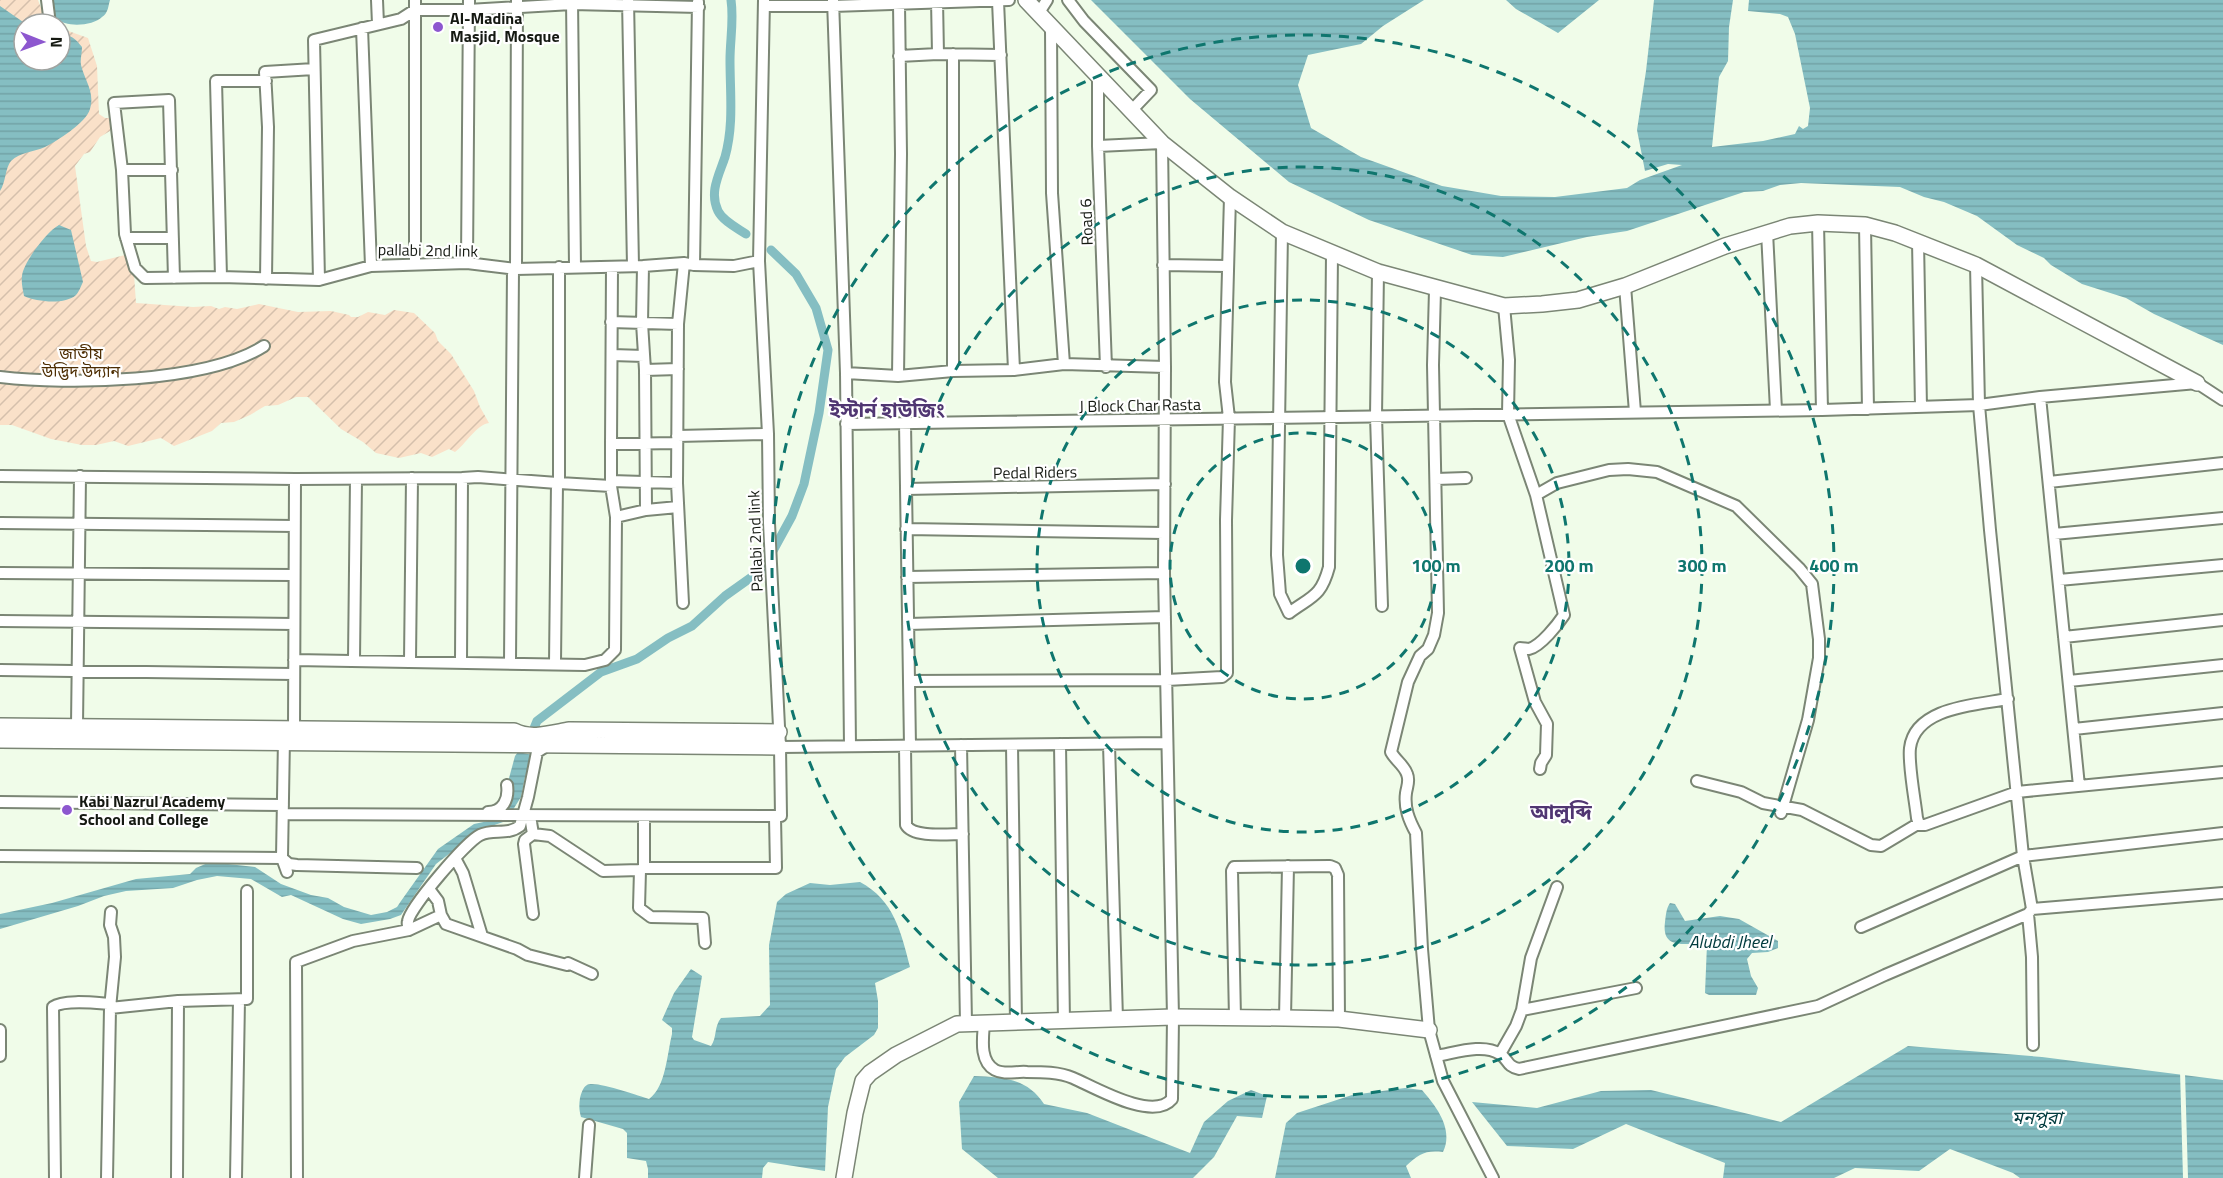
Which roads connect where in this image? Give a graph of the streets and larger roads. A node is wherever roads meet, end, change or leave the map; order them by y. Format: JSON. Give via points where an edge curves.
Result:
{"nodes":[{"id":1,"x":377,"y":0,"type":"edge"},
{"id":2,"x":1009,"y":0,"type":"edge"},
{"id":3,"x":1026,"y":0,"type":"edge"},
{"id":4,"x":1047,"y":0,"type":"edge"},
{"id":5,"x":1068,"y":0,"type":"edge"},
{"id":6,"x":998,"y":1,"type":"edge"},
{"id":7,"x":572,"y":2,"type":"edge"},
{"id":8,"x":628,"y":2,"type":"edge"},
{"id":9,"x":937,"y":2,"type":"edge"},
{"id":10,"x":517,"y":3,"type":"edge"},
{"id":11,"x":698,"y":3,"type":"edge"},
{"id":12,"x":764,"y":3,"type":"edge"},
{"id":13,"x":832,"y":3,"type":"edge"},
{"id":14,"x":892,"y":3,"type":"edge"},
{"id":15,"x":415,"y":5,"type":"edge"},
{"id":16,"x":468,"y":5,"type":"edge"},
{"id":17,"x":1038,"y":14,"type":"junction"},
{"id":18,"x":378,"y":24,"type":"junction"},
{"id":19,"x":362,"y":28,"type":"junction"},
{"id":20,"x":1051,"y":28,"type":"junction"},
{"id":21,"x":938,"y":54,"type":"junction"},
{"id":22,"x":953,"y":54,"type":"junction"},
{"id":23,"x":1001,"y":55,"type":"junction"},
{"id":24,"x":899,"y":56,"type":"junction"},
{"id":25,"x":314,"y":69,"type":"junction"},
{"id":26,"x":1098,"y":76,"type":"junction"},
{"id":27,"x":266,"y":81,"type":"junction"},
{"id":28,"x":1131,"y":111,"type":"junction"},
{"id":29,"x":1162,"y":143,"type":"junction"},
{"id":30,"x":1098,"y":146,"type":"junction"},
{"id":31,"x":122,"y":170,"type":"junction"},
{"id":32,"x":172,"y":170,"type":"junction"},
{"id":33,"x":1230,"y":197,"type":"junction"},
{"id":34,"x":1818,"y":224,"type":"junction"},
{"id":35,"x":1865,"y":225,"type":"junction"},
{"id":36,"x":1282,"y":232,"type":"junction"},
{"id":37,"x":1767,"y":232,"type":"junction"},
{"id":38,"x":126,"y":238,"type":"junction"},
{"id":39,"x":173,"y":238,"type":"junction"},
{"id":40,"x":1918,"y":241,"type":"junction"},
{"id":41,"x":1332,"y":254,"type":"junction"},
{"id":42,"x":759,"y":261,"type":"junction"},
{"id":43,"x":467,"y":263,"type":"junction"},
{"id":44,"x":415,"y":264,"type":"junction"},
{"id":45,"x":689,"y":264,"type":"junction"},
{"id":46,"x":1976,"y":264,"type":"junction"},
{"id":47,"x":1163,"y":265,"type":"junction"},
{"id":48,"x":371,"y":266,"type":"junction"},
{"id":49,"x":638,"y":266,"type":"junction"},
{"id":50,"x":1227,"y":266,"type":"junction"},
{"id":51,"x":559,"y":267,"type":"junction"},
{"id":52,"x":575,"y":267,"type":"junction"},
{"id":53,"x":612,"y":267,"type":"junction"},
{"id":54,"x":515,"y":269,"type":"junction"},
{"id":55,"x":1378,"y":273,"type":"junction"},
{"id":56,"x":221,"y":277,"type":"junction"},
{"id":57,"x":174,"y":278,"type":"junction"},
{"id":58,"x":266,"y":279,"type":"junction"},
{"id":59,"x":319,"y":280,"type":"junction"},
{"id":60,"x":1625,"y":286,"type":"junction"},
{"id":61,"x":1435,"y":290,"type":"junction"},
{"id":62,"x":1504,"y":306,"type":"junction"},
{"id":63,"x":611,"y":322,"type":"junction"},
{"id":64,"x":642,"y":323,"type":"junction"},
{"id":65,"x":678,"y":324,"type":"junction"},
{"id":66,"x":264,"y":346,"type":"dead end"},
{"id":67,"x":612,"y":355,"type":"junction"},
{"id":68,"x":644,"y":356,"type":"junction"},
{"id":69,"x":1064,"y":364,"type":"junction"},
{"id":70,"x":1106,"y":367,"type":"junction"},
{"id":71,"x":1165,"y":368,"type":"junction"},
{"id":72,"x":678,"y":369,"type":"junction"},
{"id":73,"x":645,"y":370,"type":"junction"},
{"id":74,"x":1014,"y":370,"type":"junction"},
{"id":75,"x":953,"y":371,"type":"junction"},
{"id":76,"x":846,"y":373,"type":"junction"},
{"id":77,"x":898,"y":375,"type":"junction"},
{"id":78,"x":0,"y":377,"type":"edge"},
{"id":79,"x":2197,"y":383,"type":"junction"},
{"id":80,"x":2040,"y":397,"type":"junction"},
{"id":81,"x":2223,"y":400,"type":"edge"},
{"id":82,"x":1979,"y":405,"type":"junction"},
{"id":83,"x":1921,"y":407,"type":"junction"},
{"id":84,"x":1868,"y":409,"type":"junction"},
{"id":85,"x":1776,"y":410,"type":"junction"},
{"id":86,"x":1822,"y":410,"type":"junction"},
{"id":87,"x":1635,"y":412,"type":"junction"},
{"id":88,"x":1508,"y":414,"type":"junction"},
{"id":89,"x":1435,"y":415,"type":"junction"},
{"id":90,"x":1376,"y":416,"type":"junction"},
{"id":91,"x":1329,"y":417,"type":"junction"},
{"id":92,"x":1229,"y":418,"type":"junction"},
{"id":93,"x":1278,"y":418,"type":"junction"},
{"id":94,"x":1164,"y":419,"type":"junction"},
{"id":95,"x":905,"y":423,"type":"junction"},
{"id":96,"x":846,"y":424,"type":"junction"},
{"id":97,"x":768,"y":434,"type":"junction"},
{"id":98,"x":677,"y":440,"type":"junction"},
{"id":99,"x":611,"y":444,"type":"junction"},
{"id":100,"x":645,"y":444,"type":"junction"},
{"id":101,"x":2223,"y":463,"type":"edge"},
{"id":102,"x":0,"y":476,"type":"edge"},
{"id":103,"x":80,"y":476,"type":"junction"},
{"id":104,"x":412,"y":478,"type":"junction"},
{"id":105,"x":462,"y":478,"type":"junction"},
{"id":106,"x":1466,"y":478,"type":"dead end"},
{"id":107,"x":295,"y":479,"type":"junction"},
{"id":108,"x":356,"y":479,"type":"junction"},
{"id":109,"x":512,"y":479,"type":"junction"},
{"id":110,"x":1436,"y":479,"type":"junction"},
{"id":111,"x":645,"y":481,"type":"junction"},
{"id":112,"x":2049,"y":482,"type":"junction"},
{"id":113,"x":558,"y":483,"type":"junction"},
{"id":114,"x":611,"y":483,"type":"junction"},
{"id":115,"x":677,"y":483,"type":"junction"},
{"id":116,"x":1165,"y":484,"type":"junction"},
{"id":117,"x":906,"y":489,"type":"junction"},
{"id":118,"x":1536,"y":495,"type":"junction"},
{"id":119,"x":678,"y":507,"type":"junction"},
{"id":120,"x":646,"y":510,"type":"junction"},
{"id":121,"x":616,"y":517,"type":"junction"},
{"id":122,"x":2223,"y":518,"type":"edge"},
{"id":123,"x":0,"y":524,"type":"edge"},
{"id":124,"x":79,"y":524,"type":"junction"},
{"id":125,"x":294,"y":526,"type":"junction"},
{"id":126,"x":906,"y":529,"type":"junction"},
{"id":127,"x":1164,"y":533,"type":"junction"},
{"id":128,"x":2054,"y":534,"type":"junction"},
{"id":129,"x":2223,"y":565,"type":"edge"},
{"id":130,"x":0,"y":573,"type":"edge"},
{"id":131,"x":79,"y":573,"type":"junction"},
{"id":132,"x":1164,"y":573,"type":"junction"},
{"id":133,"x":294,"y":575,"type":"junction"},
{"id":134,"x":907,"y":577,"type":"junction"},
{"id":135,"x":2059,"y":579,"type":"junction"},
{"id":136,"x":683,"y":603,"type":"dead end"},
{"id":137,"x":1382,"y":606,"type":"dead end"},
{"id":138,"x":1165,"y":617,"type":"junction"},
{"id":139,"x":2223,"y":620,"type":"edge"},
{"id":140,"x":0,"y":621,"type":"edge"},
{"id":141,"x":78,"y":621,"type":"junction"},
{"id":142,"x":294,"y":624,"type":"junction"},
{"id":143,"x":908,"y":624,"type":"junction"},
{"id":144,"x":2064,"y":637,"type":"junction"},
{"id":145,"x":294,"y":660,"type":"junction"},
{"id":146,"x":354,"y":660,"type":"junction"},
{"id":147,"x":410,"y":661,"type":"junction"},
{"id":148,"x":461,"y":662,"type":"junction"},
{"id":149,"x":510,"y":662,"type":"junction"},
{"id":150,"x":555,"y":663,"type":"junction"},
{"id":151,"x":2223,"y":665,"type":"edge"},
{"id":152,"x":0,"y":670,"type":"edge"},
{"id":153,"x":78,"y":672,"type":"junction"},
{"id":154,"x":294,"y":674,"type":"junction"},
{"id":155,"x":1167,"y":680,"type":"junction"},
{"id":156,"x":909,"y":681,"type":"junction"},
{"id":157,"x":2069,"y":681,"type":"junction"},
{"id":158,"x":2008,"y":699,"type":"junction"},
{"id":159,"x":2223,"y":713,"type":"edge"},
{"id":160,"x":0,"y":726,"type":"edge"},
{"id":161,"x":77,"y":726,"type":"junction"},
{"id":162,"x":2074,"y":729,"type":"junction"},
{"id":163,"x":287,"y":733,"type":"junction"},
{"id":164,"x":0,"y":740,"type":"edge"},
{"id":165,"x":780,"y":740,"type":"junction"},
{"id":166,"x":547,"y":741,"type":"junction"},
{"id":167,"x":1167,"y":743,"type":"junction"},
{"id":168,"x":1060,"y":744,"type":"junction"},
{"id":169,"x":1109,"y":744,"type":"junction"},
{"id":170,"x":961,"y":745,"type":"junction"},
{"id":171,"x":1012,"y":745,"type":"junction"},
{"id":172,"x":850,"y":746,"type":"junction"},
{"id":173,"x":907,"y":746,"type":"junction"},
{"id":174,"x":1540,"y":769,"type":"dead end"},
{"id":175,"x":2223,"y":772,"type":"edge"},
{"id":176,"x":1697,"y":781,"type":"dead end"},
{"id":177,"x":507,"y":785,"type":"dead end"},
{"id":178,"x":2079,"y":786,"type":"junction"},
{"id":179,"x":2017,"y":792,"type":"junction"},
{"id":180,"x":0,"y":802,"type":"edge"},
{"id":181,"x":283,"y":810,"type":"junction"},
{"id":182,"x":1782,"y":810,"type":"junction"},
{"id":183,"x":525,"y":816,"type":"junction"},
{"id":184,"x":644,"y":816,"type":"junction"},
{"id":185,"x":774,"y":816,"type":"junction"},
{"id":186,"x":475,"y":817,"type":"junction"},
{"id":187,"x":1919,"y":824,"type":"junction"},
{"id":188,"x":2223,"y":833,"type":"edge"},
{"id":189,"x":480,"y":834,"type":"junction"},
{"id":190,"x":533,"y":834,"type":"junction"},
{"id":191,"x":963,"y":834,"type":"junction"},
{"id":192,"x":2023,"y":855,"type":"junction"},
{"id":193,"x":0,"y":856,"type":"edge"},
{"id":194,"x":282,"y":858,"type":"junction"},
{"id":195,"x":455,"y":858,"type":"junction"},
{"id":196,"x":1288,"y":866,"type":"junction"},
{"id":197,"x":417,"y":868,"type":"dead end"},
{"id":198,"x":642,"y":869,"type":"junction"},
{"id":199,"x":287,"y":872,"type":"dead end"},
{"id":200,"x":1557,"y":887,"type":"dead end"},
{"id":201,"x":429,"y":889,"type":"junction"},
{"id":202,"x":247,"y":891,"type":"dead end"},
{"id":203,"x":2223,"y":893,"type":"edge"},
{"id":204,"x":111,"y":912,"type":"dead end"},
{"id":205,"x":2030,"y":912,"type":"junction"},
{"id":206,"x":533,"y":914,"type":"dead end"},
{"id":207,"x":441,"y":915,"type":"junction"},
{"id":208,"x":1861,"y":927,"type":"dead end"},
{"id":209,"x":409,"y":930,"type":"junction"},
{"id":210,"x":482,"y":936,"type":"junction"},
{"id":211,"x":705,"y":943,"type":"dead end"},
{"id":212,"x":592,"y":974,"type":"dead end"},
{"id":213,"x":1636,"y":988,"type":"dead end"},
{"id":214,"x":239,"y":1000,"type":"junction"},
{"id":215,"x":178,"y":1001,"type":"junction"},
{"id":216,"x":110,"y":1006,"type":"junction"},
{"id":217,"x":1522,"y":1010,"type":"junction"},
{"id":218,"x":1173,"y":1017,"type":"junction"},
{"id":219,"x":1235,"y":1018,"type":"junction"},
{"id":220,"x":1285,"y":1018,"type":"junction"},
{"id":221,"x":1117,"y":1019,"type":"junction"},
{"id":222,"x":1339,"y":1019,"type":"junction"},
{"id":223,"x":1016,"y":1022,"type":"junction"},
{"id":224,"x":1064,"y":1022,"type":"junction"},
{"id":225,"x":984,"y":1023,"type":"junction"},
{"id":226,"x":961,"y":1024,"type":"junction"},
{"id":227,"x":0,"y":1030,"type":"edge"},
{"id":228,"x":1429,"y":1030,"type":"junction"},
{"id":229,"x":2033,"y":1045,"type":"dead end"},
{"id":230,"x":1500,"y":1054,"type":"junction"},
{"id":231,"x":0,"y":1056,"type":"edge"},
{"id":232,"x":1437,"y":1056,"type":"junction"},
{"id":233,"x":589,"y":1125,"type":"dead end"},
{"id":234,"x":55,"y":1178,"type":"edge"},
{"id":235,"x":106,"y":1178,"type":"edge"},
{"id":236,"x":177,"y":1178,"type":"edge"},
{"id":237,"x":236,"y":1178,"type":"edge"},
{"id":238,"x":297,"y":1178,"type":"edge"},
{"id":239,"x":585,"y":1178,"type":"edge"},
{"id":240,"x":844,"y":1178,"type":"edge"},
{"id":241,"x":1493,"y":1178,"type":"edge"}],
"edges":[{"from":1,"to":18,"type":"street"},
{"from":2,"to":6,"type":"street"},
{"from":3,"to":17,"type":"street"},
{"from":4,"to":17,"type":"street"},
{"from":5,"to":28,"type":"street","via":[[1151,90]]},
{"from":6,"to":9,"type":"street"},
{"from":6,"to":23,"type":"street"},
{"from":7,"to":8,"type":"street"},
{"from":7,"to":10,"type":"street"},
{"from":7,"to":52,"type":"street"},
{"from":8,"to":11,"type":"street"},
{"from":8,"to":49,"type":"street"},
{"from":9,"to":14,"type":"street"},
{"from":9,"to":21,"type":"street"},
{"from":10,"to":16,"type":"street"},
{"from":10,"to":54,"type":"street"},
{"from":11,"to":45,"type":"street"},
{"from":12,"to":13,"type":"street"},
{"from":12,"to":42,"type":"street","name":"Pallabi 2nd link"},
{"from":13,"to":14,"type":"street"},
{"from":13,"to":76,"type":"street"},
{"from":14,"to":24,"type":"street"},
{"from":15,"to":16,"type":"street"},
{"from":15,"to":18,"type":"street","via":[[401,19]]},
{"from":15,"to":44,"type":"street"},
{"from":16,"to":43,"type":"street"},
{"from":17,"to":20,"type":"street"},
{"from":18,"to":19,"type":"street"},
{"from":19,"to":25,"type":"street","via":[[314,40]]},
{"from":19,"to":48,"type":"street","name":"pallabi 2nd link"},
{"from":20,"to":26,"type":"street"},
{"from":20,"to":69,"type":"street","via":[[1052,193]]},
{"from":21,"to":22,"type":"street"},
{"from":21,"to":24,"type":"street"},
{"from":22,"to":23,"type":"street"},
{"from":22,"to":75,"type":"street"},
{"from":23,"to":74,"type":"street"},
{"from":24,"to":77,"type":"street"},
{"from":25,"to":27,"type":"street","via":[[265,72]]},
{"from":25,"to":59,"type":"street"},
{"from":26,"to":28,"type":"street"},
{"from":26,"to":30,"type":"street","name":"Road 6"},
{"from":27,"to":56,"type":"street","via":[[216,81]]},
{"from":27,"to":58,"type":"street"},
{"from":28,"to":29,"type":"street"},
{"from":29,"to":30,"type":"street"},
{"from":29,"to":33,"type":"street"},
{"from":29,"to":47,"type":"street"},
{"from":30,"to":70,"type":"street","name":"Road 6"},
{"from":31,"to":32,"type":"street"},
{"from":31,"to":32,"type":"street","via":[[114,103],[170,100]]},
{"from":31,"to":38,"type":"street"},
{"from":32,"to":39,"type":"street"},
{"from":33,"to":36,"type":"street"},
{"from":33,"to":50,"type":"street"},
{"from":34,"to":35,"type":"street"},
{"from":34,"to":37,"type":"street"},
{"from":34,"to":86,"type":"street"},
{"from":35,"to":40,"type":"street"},
{"from":35,"to":84,"type":"street"},
{"from":36,"to":41,"type":"street"},
{"from":36,"to":93,"type":"street"},
{"from":37,"to":60,"type":"street"},
{"from":37,"to":85,"type":"street"},
{"from":38,"to":39,"type":"street"},
{"from":38,"to":57,"type":"street","via":[[135,268],[145,278]]},
{"from":39,"to":57,"type":"street"},
{"from":40,"to":46,"type":"street"},
{"from":40,"to":83,"type":"street"},
{"from":41,"to":55,"type":"street"},
{"from":41,"to":91,"type":"street"},
{"from":42,"to":45,"type":"street","name":"pallabi 2nd link","via":[[734,266]]},
{"from":42,"to":97,"type":"street","name":"Pallabi 2nd link"},
{"from":43,"to":44,"type":"street","name":"pallabi 2nd link"},
{"from":43,"to":54,"type":"street","name":"pallabi 2nd link"},
{"from":44,"to":48,"type":"street","name":"pallabi 2nd link"},
{"from":45,"to":49,"type":"street","name":"pallabi 2nd link"},
{"from":45,"to":65,"type":"street"},
{"from":46,"to":79,"type":"street"},
{"from":46,"to":82,"type":"street"},
{"from":47,"to":50,"type":"street"},
{"from":47,"to":71,"type":"street"},
{"from":48,"to":59,"type":"street"},
{"from":49,"to":53,"type":"street","name":"pallabi 2nd link"},
{"from":49,"to":64,"type":"street"},
{"from":50,"to":92,"type":"street","via":[[1225,382]]},
{"from":51,"to":52,"type":"street","name":"pallabi 2nd link"},
{"from":51,"to":54,"type":"street","name":"pallabi 2nd link"},
{"from":51,"to":113,"type":"street"},
{"from":52,"to":53,"type":"street","name":"pallabi 2nd link"},
{"from":53,"to":63,"type":"street"},
{"from":54,"to":109,"type":"street"},
{"from":55,"to":61,"type":"street"},
{"from":55,"to":90,"type":"street"},
{"from":56,"to":57,"type":"street"},
{"from":56,"to":58,"type":"street"},
{"from":58,"to":59,"type":"street"},
{"from":60,"to":62,"type":"street","via":[[1578,300]]},
{"from":60,"to":87,"type":"street"},
{"from":61,"to":62,"type":"street"},
{"from":61,"to":89,"type":"street"},
{"from":62,"to":88,"type":"street"},
{"from":63,"to":64,"type":"street"},
{"from":63,"to":67,"type":"street"},
{"from":64,"to":65,"type":"street"},
{"from":64,"to":68,"type":"street"},
{"from":65,"to":72,"type":"street"},
{"from":66,"to":78,"type":"street","via":[[247,357],[228,362],[139,378],[65,382]]},
{"from":67,"to":68,"type":"street"},
{"from":67,"to":99,"type":"street"},
{"from":68,"to":73,"type":"street"},
{"from":69,"to":70,"type":"street"},
{"from":69,"to":74,"type":"street"},
{"from":70,"to":71,"type":"street"},
{"from":71,"to":94,"type":"street"},
{"from":72,"to":73,"type":"street"},
{"from":72,"to":98,"type":"street"},
{"from":73,"to":100,"type":"street"},
{"from":74,"to":75,"type":"street"},
{"from":75,"to":77,"type":"street"},
{"from":76,"to":77,"type":"street"},
{"from":76,"to":96,"type":"street"},
{"from":79,"to":80,"type":"street","name":"J Block Char Rasta"},
{"from":79,"to":81,"type":"street"},
{"from":80,"to":82,"type":"street","name":"J Block Char Rasta"},
{"from":80,"to":112,"type":"street"},
{"from":82,"to":83,"type":"street","name":"J Block Char Rasta"},
{"from":82,"to":158,"type":"street"},
{"from":83,"to":84,"type":"street","name":"J Block Char Rasta"},
{"from":84,"to":86,"type":"street","name":"J Block Char Rasta"},
{"from":85,"to":86,"type":"street","name":"J Block Char Rasta"},
{"from":85,"to":87,"type":"street","name":"J Block Char Rasta"},
{"from":87,"to":88,"type":"street","name":"J Block Char Rasta"},
{"from":88,"to":89,"type":"street","name":"J Block Char Rasta"},
{"from":88,"to":118,"type":"street"},
{"from":89,"to":90,"type":"street","name":"J Block Char Rasta"},
{"from":89,"to":110,"type":"street"},
{"from":90,"to":91,"type":"street","name":"J Block Char Rasta"},
{"from":90,"to":137,"type":"street"},
{"from":91,"to":93,"type":"street","name":"J Block Char Rasta"},
{"from":91,"to":93,"type":"street","via":[[1329,567],[1317,595],[1289,613],[1280,594]]},
{"from":92,"to":93,"type":"street","name":"J Block Char Rasta"},
{"from":92,"to":94,"type":"street","name":"J Block Char Rasta"},
{"from":92,"to":155,"type":"street","via":[[1227,673],[1222,677]]},
{"from":94,"to":95,"type":"street","name":"J Block Char Rasta"},
{"from":94,"to":116,"type":"street"},
{"from":95,"to":96,"type":"street","name":"J Block Char Rasta"},
{"from":95,"to":117,"type":"street"},
{"from":96,"to":172,"type":"street"},
{"from":97,"to":98,"type":"street"},
{"from":97,"to":165,"type":"street","name":"Pallabi 2nd link"},
{"from":98,"to":100,"type":"street"},
{"from":98,"to":115,"type":"street"},
{"from":99,"to":100,"type":"street"},
{"from":99,"to":114,"type":"street"},
{"from":100,"to":111,"type":"street"},
{"from":101,"to":112,"type":"street"},
{"from":102,"to":103,"type":"street"},
{"from":103,"to":107,"type":"street"},
{"from":103,"to":124,"type":"street"},
{"from":104,"to":105,"type":"street"},
{"from":104,"to":108,"type":"street"},
{"from":104,"to":147,"type":"street"},
{"from":105,"to":109,"type":"street"},
{"from":105,"to":148,"type":"street"},
{"from":106,"to":110,"type":"street"},
{"from":107,"to":108,"type":"street"},
{"from":107,"to":125,"type":"street"},
{"from":108,"to":146,"type":"street"},
{"from":109,"to":113,"type":"street"},
{"from":109,"to":149,"type":"street"},
{"from":110,"to":228,"type":"street","via":[[1438,613],[1428,649],[1420,656],[1408,682],[1391,752],[1406,772],[1407,817],[1416,833]]},
{"from":111,"to":114,"type":"street"},
{"from":111,"to":115,"type":"street"},
{"from":111,"to":120,"type":"street"},
{"from":112,"to":128,"type":"street"},
{"from":113,"to":114,"type":"street"},
{"from":113,"to":150,"type":"street"},
{"from":114,"to":121,"type":"street"},
{"from":115,"to":119,"type":"street"},
{"from":116,"to":117,"type":"street","name":"Pedal Riders"},
{"from":116,"to":127,"type":"street"},
{"from":117,"to":126,"type":"street"},
{"from":118,"to":174,"type":"street","via":[[1564,615],[1542,641],[1529,649],[1520,648],[1535,702],[1547,724],[1546,755]]},
{"from":118,"to":182,"type":"street","via":[[1557,483],[1609,470],[1657,472],[1736,506],[1812,584],[1819,658],[1808,720]]},
{"from":119,"to":120,"type":"street"},
{"from":119,"to":136,"type":"street"},
{"from":120,"to":121,"type":"street"},
{"from":121,"to":150,"type":"street","via":[[615,650],[606,660]]},
{"from":122,"to":128,"type":"street"},
{"from":123,"to":124,"type":"street"},
{"from":124,"to":125,"type":"street"},
{"from":124,"to":131,"type":"street"},
{"from":125,"to":133,"type":"street"},
{"from":126,"to":127,"type":"street"},
{"from":126,"to":134,"type":"street"},
{"from":127,"to":132,"type":"street"},
{"from":128,"to":135,"type":"street"},
{"from":129,"to":135,"type":"street"},
{"from":130,"to":131,"type":"street"},
{"from":131,"to":133,"type":"street"},
{"from":131,"to":141,"type":"street"},
{"from":132,"to":134,"type":"street"},
{"from":132,"to":138,"type":"street"},
{"from":133,"to":142,"type":"street"},
{"from":134,"to":143,"type":"street"},
{"from":135,"to":144,"type":"street"},
{"from":138,"to":143,"type":"street"},
{"from":138,"to":155,"type":"street"},
{"from":139,"to":144,"type":"street"},
{"from":140,"to":141,"type":"street"},
{"from":141,"to":142,"type":"street"},
{"from":141,"to":153,"type":"street"},
{"from":142,"to":145,"type":"street"},
{"from":143,"to":156,"type":"street"},
{"from":144,"to":157,"type":"street"},
{"from":145,"to":146,"type":"street"},
{"from":145,"to":154,"type":"street"},
{"from":146,"to":147,"type":"street"},
{"from":147,"to":148,"type":"street"},
{"from":148,"to":149,"type":"street"},
{"from":149,"to":150,"type":"street"},
{"from":151,"to":157,"type":"street"},
{"from":152,"to":153,"type":"street"},
{"from":153,"to":154,"type":"street"},
{"from":153,"to":161,"type":"street"},
{"from":154,"to":163,"type":"street"},
{"from":155,"to":156,"type":"street"},
{"from":155,"to":167,"type":"street"},
{"from":156,"to":173,"type":"street"},
{"from":157,"to":162,"type":"street"},
{"from":158,"to":179,"type":"street"},
{"from":158,"to":187,"type":"street","via":[[1959,707],[1926,720],[1915,732],[1910,748]]},
{"from":159,"to":162,"type":"street"},
{"from":160,"to":161,"type":"street"},
{"from":161,"to":163,"type":"street"},
{"from":162,"to":178,"type":"street"},
{"from":163,"to":164,"type":"street"},
{"from":163,"to":166,"type":"street"},
{"from":163,"to":181,"type":"street"},
{"from":165,"to":166,"type":"street"},
{"from":165,"to":172,"type":"street"},
{"from":165,"to":185,"type":"street","name":"Pallabi 2nd link","via":[[781,816]]},
{"from":166,"to":183,"type":"street","via":[[537,752]]},
{"from":167,"to":169,"type":"street"},
{"from":167,"to":218,"type":"street"},
{"from":168,"to":169,"type":"street"},
{"from":168,"to":171,"type":"street"},
{"from":168,"to":224,"type":"street"},
{"from":169,"to":221,"type":"street"},
{"from":170,"to":171,"type":"street"},
{"from":170,"to":173,"type":"street"},
{"from":170,"to":191,"type":"street"},
{"from":171,"to":223,"type":"street"},
{"from":172,"to":173,"type":"street"},
{"from":173,"to":191,"type":"street","via":[[909,830]]},
{"from":175,"to":178,"type":"street"},
{"from":176,"to":182,"type":"street","via":[[1741,792]]},
{"from":177,"to":186,"type":"street","via":[[507,794],[496,812]]},
{"from":178,"to":179,"type":"street"},
{"from":179,"to":187,"type":"street","via":[[1926,825]]},
{"from":179,"to":192,"type":"street"},
{"from":180,"to":181,"type":"street"},
{"from":181,"to":186,"type":"street"},
{"from":181,"to":194,"type":"street"},
{"from":182,"to":187,"type":"street","via":[[1802,810],[1871,845],[1881,846]]},
{"from":183,"to":184,"type":"street"},
{"from":183,"to":186,"type":"street"},
{"from":183,"to":189,"type":"street","via":[[520,826],[511,831]]},
{"from":183,"to":190,"type":"street"},
{"from":184,"to":185,"type":"street"},
{"from":184,"to":198,"type":"street"},
{"from":185,"to":198,"type":"street","via":[[776,868]]},
{"from":186,"to":189,"type":"street"},
{"from":188,"to":192,"type":"street"},
{"from":189,"to":195,"type":"street"},
{"from":190,"to":198,"type":"street","via":[[550,836],[603,871]]},
{"from":190,"to":206,"type":"street","via":[[524,844]]},
{"from":191,"to":226,"type":"street"},
{"from":192,"to":205,"type":"street"},
{"from":192,"to":208,"type":"street"},
{"from":193,"to":194,"type":"street"},
{"from":194,"to":197,"type":"street","via":[[297,865]]},
{"from":194,"to":199,"type":"street"},
{"from":195,"to":201,"type":"street"},
{"from":195,"to":210,"type":"street"},
{"from":196,"to":219,"type":"street","via":[[1238,866],[1232,871]]},
{"from":196,"to":220,"type":"street"},
{"from":196,"to":222,"type":"street","via":[[1330,866],[1338,874]]},
{"from":198,"to":211,"type":"street","via":[[639,908],[651,917],[703,918]]},
{"from":200,"to":217,"type":"street","via":[[1531,958]]},
{"from":201,"to":207,"type":"street","via":[[438,901]]},
{"from":201,"to":209,"type":"street","via":[[408,918]]},
{"from":202,"to":214,"type":"street","via":[[247,999]]},
{"from":203,"to":205,"type":"street"},
{"from":204,"to":216,"type":"street","via":[[116,957]]},
{"from":205,"to":229,"type":"street"},
{"from":205,"to":230,"type":"street","via":[[1818,1006],[1519,1069],[1510,1067]]},
{"from":207,"to":209,"type":"street"},
{"from":207,"to":210,"type":"street","via":[[446,924]]},
{"from":209,"to":238,"type":"street","via":[[353,941],[296,962]]},
{"from":210,"to":212,"type":"street"},
{"from":213,"to":217,"type":"street"},
{"from":214,"to":215,"type":"street"},
{"from":214,"to":237,"type":"street"},
{"from":215,"to":216,"type":"street"},
{"from":215,"to":236,"type":"street"},
{"from":216,"to":234,"type":"street","via":[[67,1003],[53,1007]]},
{"from":216,"to":235,"type":"street"},
{"from":217,"to":230,"type":"street"},
{"from":218,"to":219,"type":"street"},
{"from":218,"to":221,"type":"street"},
{"from":218,"to":225,"type":"street","via":[[1173,1093],[1168,1104],[1159,1106],[1127,1103],[1065,1075],[994,1070],[984,1056]]},
{"from":219,"to":220,"type":"street"},
{"from":220,"to":222,"type":"street"},
{"from":221,"to":224,"type":"street"},
{"from":222,"to":228,"type":"street"},
{"from":223,"to":224,"type":"street"},
{"from":223,"to":225,"type":"street"},
{"from":225,"to":226,"type":"street"},
{"from":226,"to":240,"type":"street","via":[[896,1055],[863,1081]]},
{"from":227,"to":231,"type":"street"},
{"from":228,"to":232,"type":"street"},
{"from":230,"to":232,"type":"street","via":[[1474,1049]]},
{"from":232,"to":241,"type":"street","via":[[1443,1082]]},
{"from":233,"to":239,"type":"street"}]}
